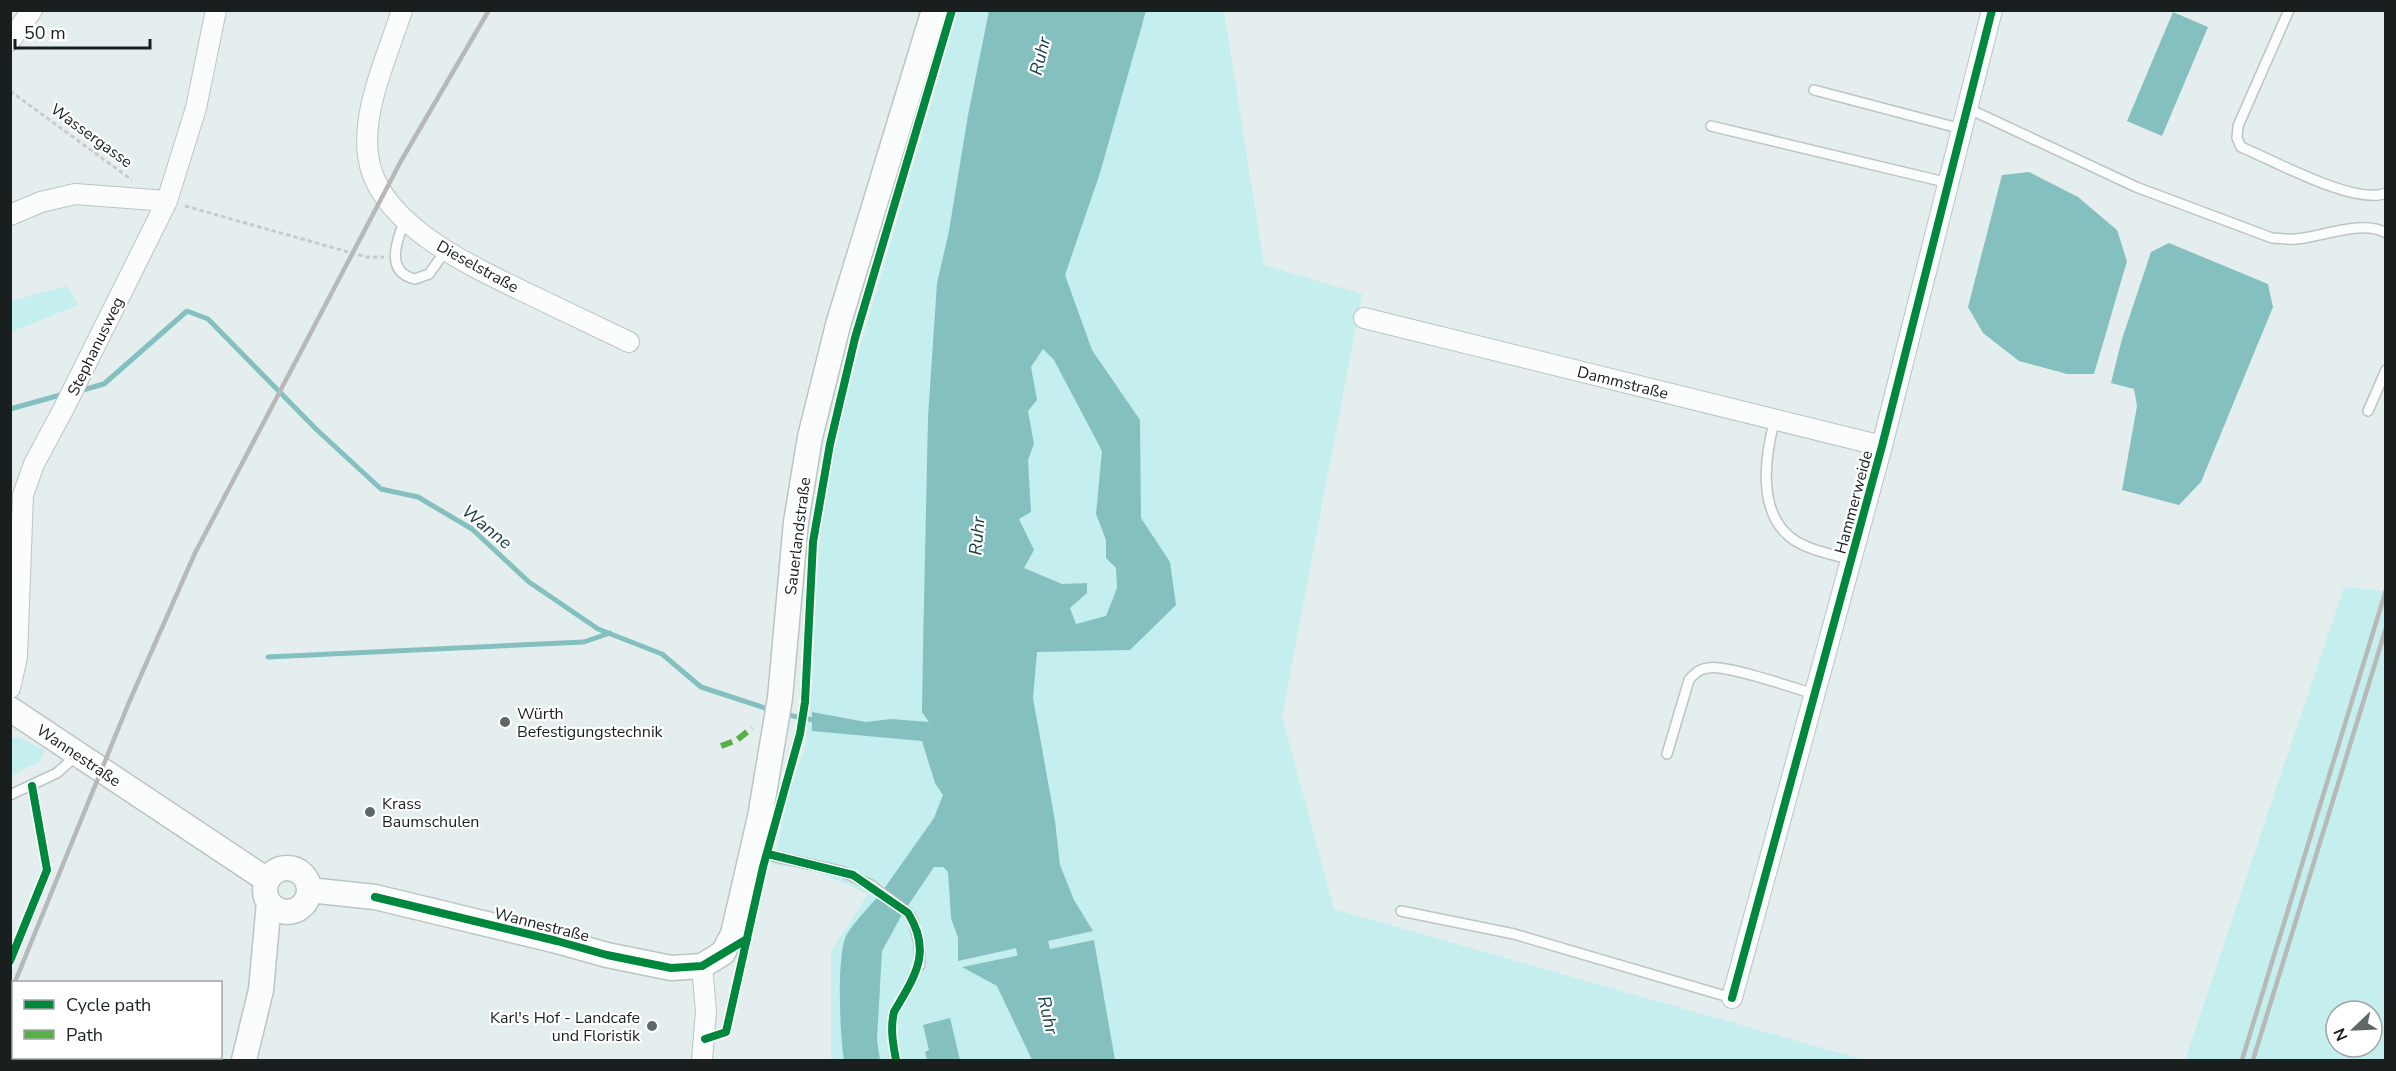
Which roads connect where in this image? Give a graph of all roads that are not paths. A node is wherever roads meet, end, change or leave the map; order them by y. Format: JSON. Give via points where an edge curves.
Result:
{"nodes":[{"id":1,"x":32,"y":10,"type":"edge"},
{"id":2,"x":216,"y":10,"type":"edge"},
{"id":3,"x":402,"y":10,"type":"edge"},
{"id":4,"x":934,"y":10,"type":"edge"},
{"id":5,"x":1992,"y":10,"type":"edge"},
{"id":6,"x":2289,"y":10,"type":"edge"},
{"id":7,"x":10,"y":41,"type":"edge"},
{"id":8,"x":1814,"y":90,"type":"dead end"},
{"id":9,"x":1967,"y":108,"type":"junction"},
{"id":10,"x":1711,"y":126,"type":"dead end"},
{"id":11,"x":1962,"y":129,"type":"junction"},
{"id":12,"x":1948,"y":183,"type":"junction"},
{"id":13,"x":2385,"y":193,"type":"edge"},
{"id":14,"x":162,"y":201,"type":"junction"},
{"id":15,"x":10,"y":215,"type":"edge"},
{"id":16,"x":405,"y":220,"type":"junction"},
{"id":17,"x":2385,"y":233,"type":"edge"},
{"id":18,"x":446,"y":250,"type":"junction"},
{"id":19,"x":1364,"y":318,"type":"dead end"},
{"id":20,"x":629,"y":342,"type":"dead end"},
{"id":21,"x":2385,"y":370,"type":"edge"},
{"id":22,"x":2368,"y":411,"type":"dead end"},
{"id":23,"x":1775,"y":419,"type":"junction"},
{"id":24,"x":1882,"y":446,"type":"junction"},
{"id":25,"x":1851,"y":560,"type":"junction"},
{"id":26,"x":10,"y":688,"type":"edge"},
{"id":27,"x":1814,"y":694,"type":"junction"},
{"id":28,"x":10,"y":710,"type":"edge"},
{"id":29,"x":1667,"y":754,"type":"dead end"},
{"id":30,"x":78,"y":755,"type":"junction"},
{"id":31,"x":10,"y":795,"type":"edge"},
{"id":32,"x":751,"y":851,"type":"junction"},
{"id":33,"x":309,"y":890,"type":"junction"},
{"id":34,"x":268,"y":891,"type":"junction"},
{"id":35,"x":294,"y":911,"type":"junction"},
{"id":36,"x":1401,"y":911,"type":"dead end"},
{"id":37,"x":920,"y":965,"type":"dead end"},
{"id":38,"x":702,"y":966,"type":"junction"},
{"id":39,"x":261,"y":990,"type":"junction"},
{"id":40,"x":1732,"y":998,"type":"joint"},
{"id":41,"x":244,"y":1060,"type":"edge"},
{"id":42,"x":702,"y":1060,"type":"edge"}],
"edges":[{"from":1,"to":7,"type":"street"},
{"from":2,"to":14,"type":"street","name":"Stephanusweg","via":[[196,108]]},
{"from":3,"to":16,"type":"street","name":"Dieselstraße","via":[[373,101],[367,146],[377,184]]},
{"from":4,"to":32,"type":"street","name":"Sauerlandstraße","via":[[838,325],[810,437],[796,522],[780,698]]},
{"from":5,"to":9,"type":"street","name":"Hammerweide"},
{"from":6,"to":13,"type":"lane","via":[[2238,126],[2241,147],[2341,190],[2360,196],[2377,197]]},
{"from":8,"to":11,"type":"lane"},
{"from":9,"to":11,"type":"street","name":"Hammerweide"},
{"from":9,"to":17,"type":"lane","via":[[2136,187],[2272,238],[2294,239],[2354,228]]},
{"from":10,"to":12,"type":"lane"},
{"from":11,"to":12,"type":"street","name":"Hammerweide"},
{"from":12,"to":24,"type":"street","name":"Hammerweide"},
{"from":14,"to":15,"type":"street","via":[[75,194]]},
{"from":14,"to":26,"type":"street","name":"Stephanusweg","via":[[34,464],[23,495],[17,657]]},
{"from":16,"to":18,"type":"street","name":"Dieselstraße"},
{"from":16,"to":18,"type":"lane","via":[[394,247],[403,273],[415,279],[429,274]]},
{"from":18,"to":20,"type":"street","name":"Dieselstraße","via":[[471,266]]},
{"from":19,"to":23,"type":"street","name":"Dammstraße"},
{"from":21,"to":22,"type":"lane"},
{"from":23,"to":24,"type":"street","name":"Dammstraße"},
{"from":23,"to":25,"type":"lane","via":[[1767,468],[1774,515],[1790,537]]},
{"from":24,"to":25,"type":"street","name":"Hammerweide"},
{"from":25,"to":27,"type":"street","name":"Hammerweide"},
{"from":27,"to":29,"type":"lane","via":[[1727,669],[1709,667],[1695,672],[1689,680]]},
{"from":27,"to":40,"type":"street","name":"Hammerweide"},
{"from":28,"to":30,"type":"street","name":"Wannestraße"},
{"from":30,"to":31,"type":"lane","via":[[57,773]]},
{"from":30,"to":34,"type":"street","name":"Wannestraße"},
{"from":32,"to":37,"type":"lane","via":[[841,871],[873,888],[913,921]]},
{"from":32,"to":38,"type":"street","name":"Sauerlandstraße","via":[[729,944],[723,953]]},
{"from":33,"to":34,"type":"street","via":[[303,875],[290,868],[275,871]]},
{"from":33,"to":35,"type":"street","via":[[305,903]]},
{"from":33,"to":38,"type":"street","name":"Wannestraße","via":[[375,897],[654,966]]},
{"from":34,"to":35,"type":"street","via":[[280,911]]},
{"from":34,"to":39,"type":"street"},
{"from":35,"to":39,"type":"street"},
{"from":36,"to":40,"type":"lane","via":[[1514,934]]},
{"from":38,"to":42,"type":"street","via":[[706,1011]]},
{"from":39,"to":41,"type":"street"}]}
